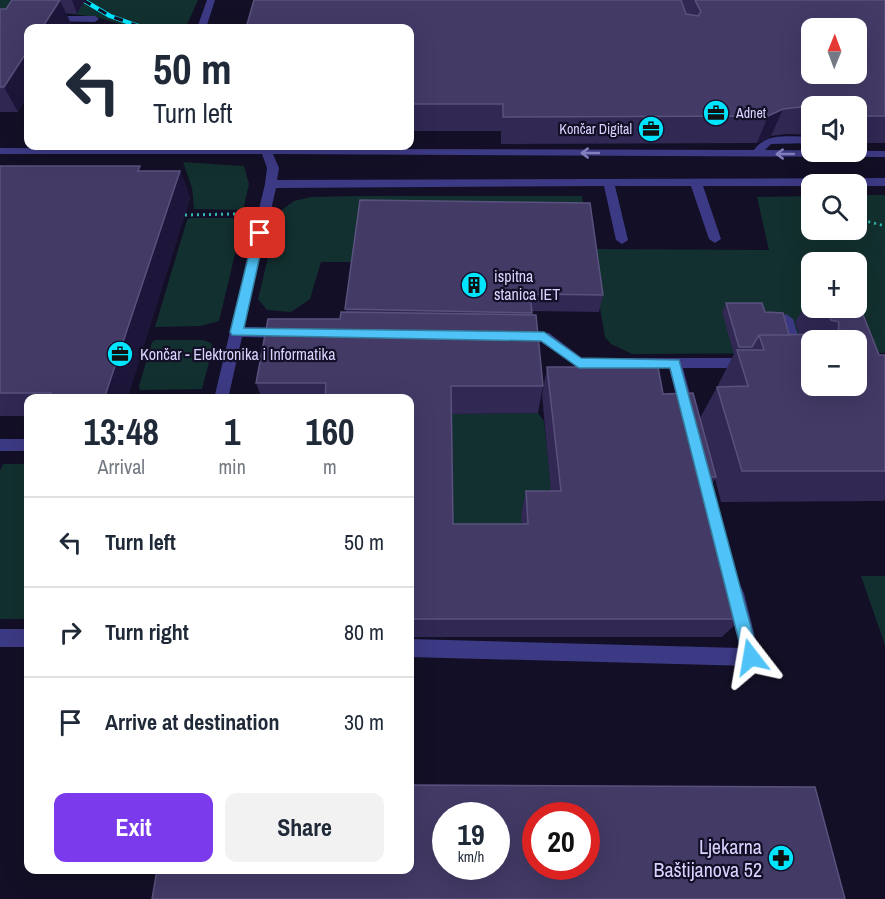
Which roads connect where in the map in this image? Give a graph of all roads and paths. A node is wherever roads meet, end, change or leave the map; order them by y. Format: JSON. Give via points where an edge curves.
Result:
{"nodes":[{"id":1,"x":211,"y":0,"type":"edge"},
{"id":2,"x":36,"y":19,"type":"edge"},
{"id":3,"x":95,"y":19,"type":"dead end"},
{"id":4,"x":202,"y":24,"type":"edge"},
{"id":5,"x":801,"y":140,"type":"edge"},
{"id":6,"x":24,"y":146,"type":"edge"},
{"id":7,"x":41,"y":150,"type":"edge"},
{"id":8,"x":94,"y":150,"type":"edge"},
{"id":9,"x":204,"y":150,"type":"edge"},
{"id":10,"x":0,"y":151,"type":"edge"},
{"id":11,"x":45,"y":151,"type":"junction"},
{"id":12,"x":266,"y":151,"type":"junction"},
{"id":13,"x":757,"y":154,"type":"junction"},
{"id":14,"x":885,"y":154,"type":"edge"},
{"id":15,"x":38,"y":167,"type":"edge"},
{"id":16,"x":885,"y":182,"type":"edge"},
{"id":17,"x":609,"y":183,"type":"junction"},
{"id":18,"x":696,"y":183,"type":"junction"},
{"id":19,"x":271,"y":184,"type":"junction"},
{"id":20,"x":264,"y":213,"type":"junction"},
{"id":21,"x":185,"y":214,"type":"dead end"},
{"id":22,"x":867,"y":220,"type":"edge"},
{"id":23,"x":885,"y":226,"type":"edge"},
{"id":24,"x":715,"y":239,"type":"dead end"},
{"id":25,"x":622,"y":240,"type":"dead end"},
{"id":26,"x":786,"y":319,"type":"edge"},
{"id":27,"x":237,"y":332,"type":"junction"},
{"id":28,"x":296,"y":333,"type":"edge"},
{"id":29,"x":508,"y":336,"type":"edge"},
{"id":30,"x":675,"y":363,"type":"junction"},
{"id":31,"x":766,"y":363,"type":"edge"},
{"id":32,"x":800,"y":363,"type":"edge"},
{"id":33,"x":222,"y":394,"type":"edge"},
{"id":34,"x":692,"y":431,"type":"edge"},
{"id":35,"x":0,"y":445,"type":"edge"},
{"id":36,"x":24,"y":445,"type":"edge"},
{"id":37,"x":731,"y":578,"type":"edge"},
{"id":38,"x":0,"y":638,"type":"edge"},
{"id":39,"x":24,"y":638,"type":"edge"},
{"id":40,"x":414,"y":648,"type":"edge"}],
"edges":[{"from":1,"to":4,"type":"lane"},
{"from":2,"to":3,"type":"lane"},
{"from":5,"to":13,"type":"lane","via":[[770,141]]},
{"from":6,"to":10,"type":"lane"},
{"from":7,"to":11,"type":"lane"},
{"from":8,"to":11,"type":"lane"},
{"from":9,"to":12,"type":"lane"},
{"from":11,"to":15,"type":"lane"},
{"from":13,"to":12,"type":"lane","one_way":true},
{"from":12,"to":19,"type":"lane","via":[[273,168]]},
{"from":14,"to":13,"type":"lane","one_way":true},
{"from":16,"to":18,"type":"lane"},
{"from":17,"to":18,"type":"lane"},
{"from":17,"to":19,"type":"lane"},
{"from":17,"to":25,"type":"lane"},
{"from":18,"to":24,"type":"lane"},
{"from":19,"to":20,"type":"lane"},
{"from":20,"to":21,"type":"path"},
{"from":20,"to":27,"type":"lane"},
{"from":22,"to":23,"type":"path"},
{"from":26,"to":32,"type":"lane"},
{"from":27,"to":28,"type":"lane"},
{"from":27,"to":33,"type":"lane"},
{"from":29,"to":30,"type":"lane","via":[[544,337],[579,363]]},
{"from":30,"to":31,"type":"lane"},
{"from":30,"to":34,"type":"lane"},
{"from":35,"to":36,"type":"lane"},
{"from":37,"to":40,"type":"lane","via":[[751,657]]},
{"from":38,"to":39,"type":"lane"}]}
